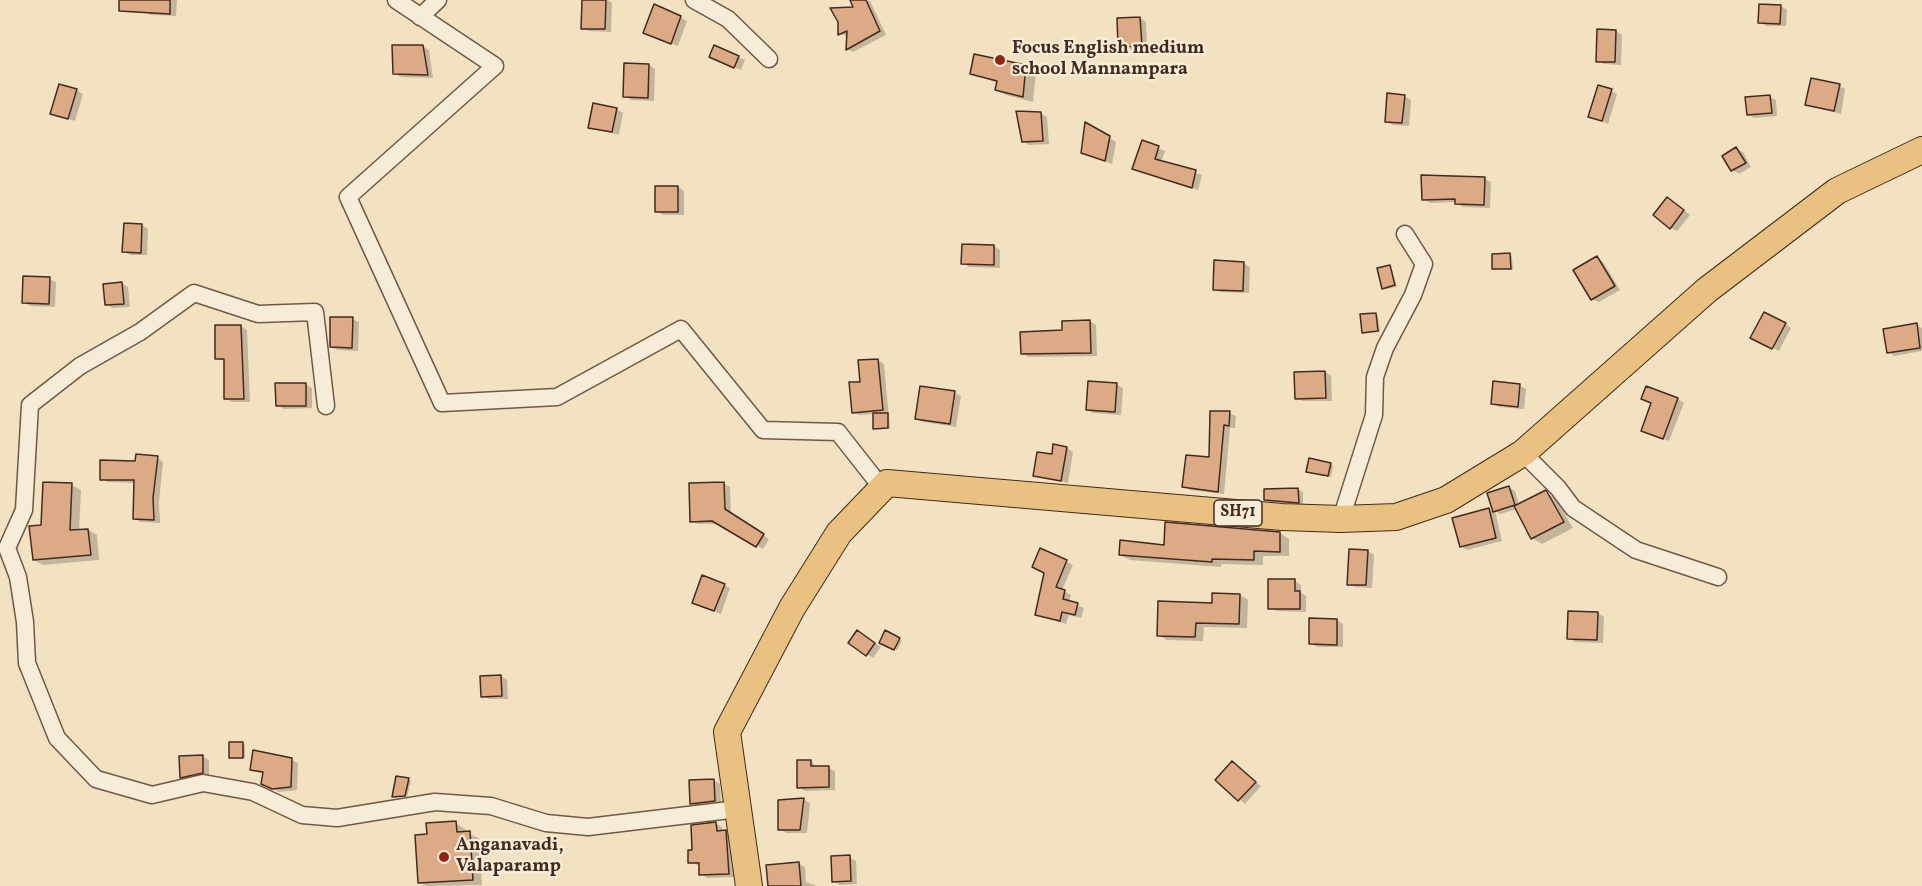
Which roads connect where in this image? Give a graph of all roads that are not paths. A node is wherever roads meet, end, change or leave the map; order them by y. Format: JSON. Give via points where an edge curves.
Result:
{"nodes":[{"id":1,"x":396,"y":0,"type":"edge"},
{"id":2,"x":438,"y":0,"type":"edge"},
{"id":3,"x":694,"y":0,"type":"edge"},
{"id":4,"x":420,"y":17,"type":"junction"},
{"id":5,"x":769,"y":59,"type":"dead end"},
{"id":6,"x":1922,"y":150,"type":"edge"},
{"id":7,"x":1405,"y":234,"type":"dead end"},
{"id":8,"x":326,"y":406,"type":"dead end"},
{"id":9,"x":1523,"y":453,"type":"junction"},
{"id":10,"x":882,"y":488,"type":"junction"},
{"id":11,"x":1341,"y":519,"type":"junction"},
{"id":12,"x":4,"y":547,"type":"edge"},
{"id":13,"x":1718,"y":577,"type":"dead end"},
{"id":14,"x":738,"y":809,"type":"junction"},
{"id":15,"x":749,"y":886,"type":"edge"}],
"edges":[{"from":1,"to":4,"type":"street"},
{"from":2,"to":4,"type":"street"},
{"from":3,"to":5,"type":"street","via":[[728,19]]},
{"from":4,"to":10,"type":"street","via":[[495,66],[348,197],[442,403],[557,397],[681,329],[763,430],[838,432]]},
{"from":6,"to":9,"type":"main road","number":"SH71","via":[[1838,192],[1707,290]]},
{"from":7,"to":11,"type":"street","via":[[1424,264],[1375,377],[1374,415]]},
{"from":8,"to":12,"type":"street","via":[[315,312],[258,314],[194,293],[140,332],[80,366],[30,405],[24,510]]},
{"from":9,"to":11,"type":"main road","number":"SH71","via":[[1446,500],[1396,516]]},
{"from":9,"to":13,"type":"street","via":[[1573,508],[1636,550]]},
{"from":10,"to":11,"type":"main road","number":"SH71","via":[[887,483]]},
{"from":10,"to":14,"type":"main road","via":[[839,533],[792,608],[728,732]]},
{"from":12,"to":14,"type":"street","via":[[18,577],[27,663],[57,738],[96,779],[152,795],[203,783],[253,792],[302,815],[337,818],[435,802],[491,807],[546,823],[588,826]]},
{"from":14,"to":15,"type":"main road"}]}
